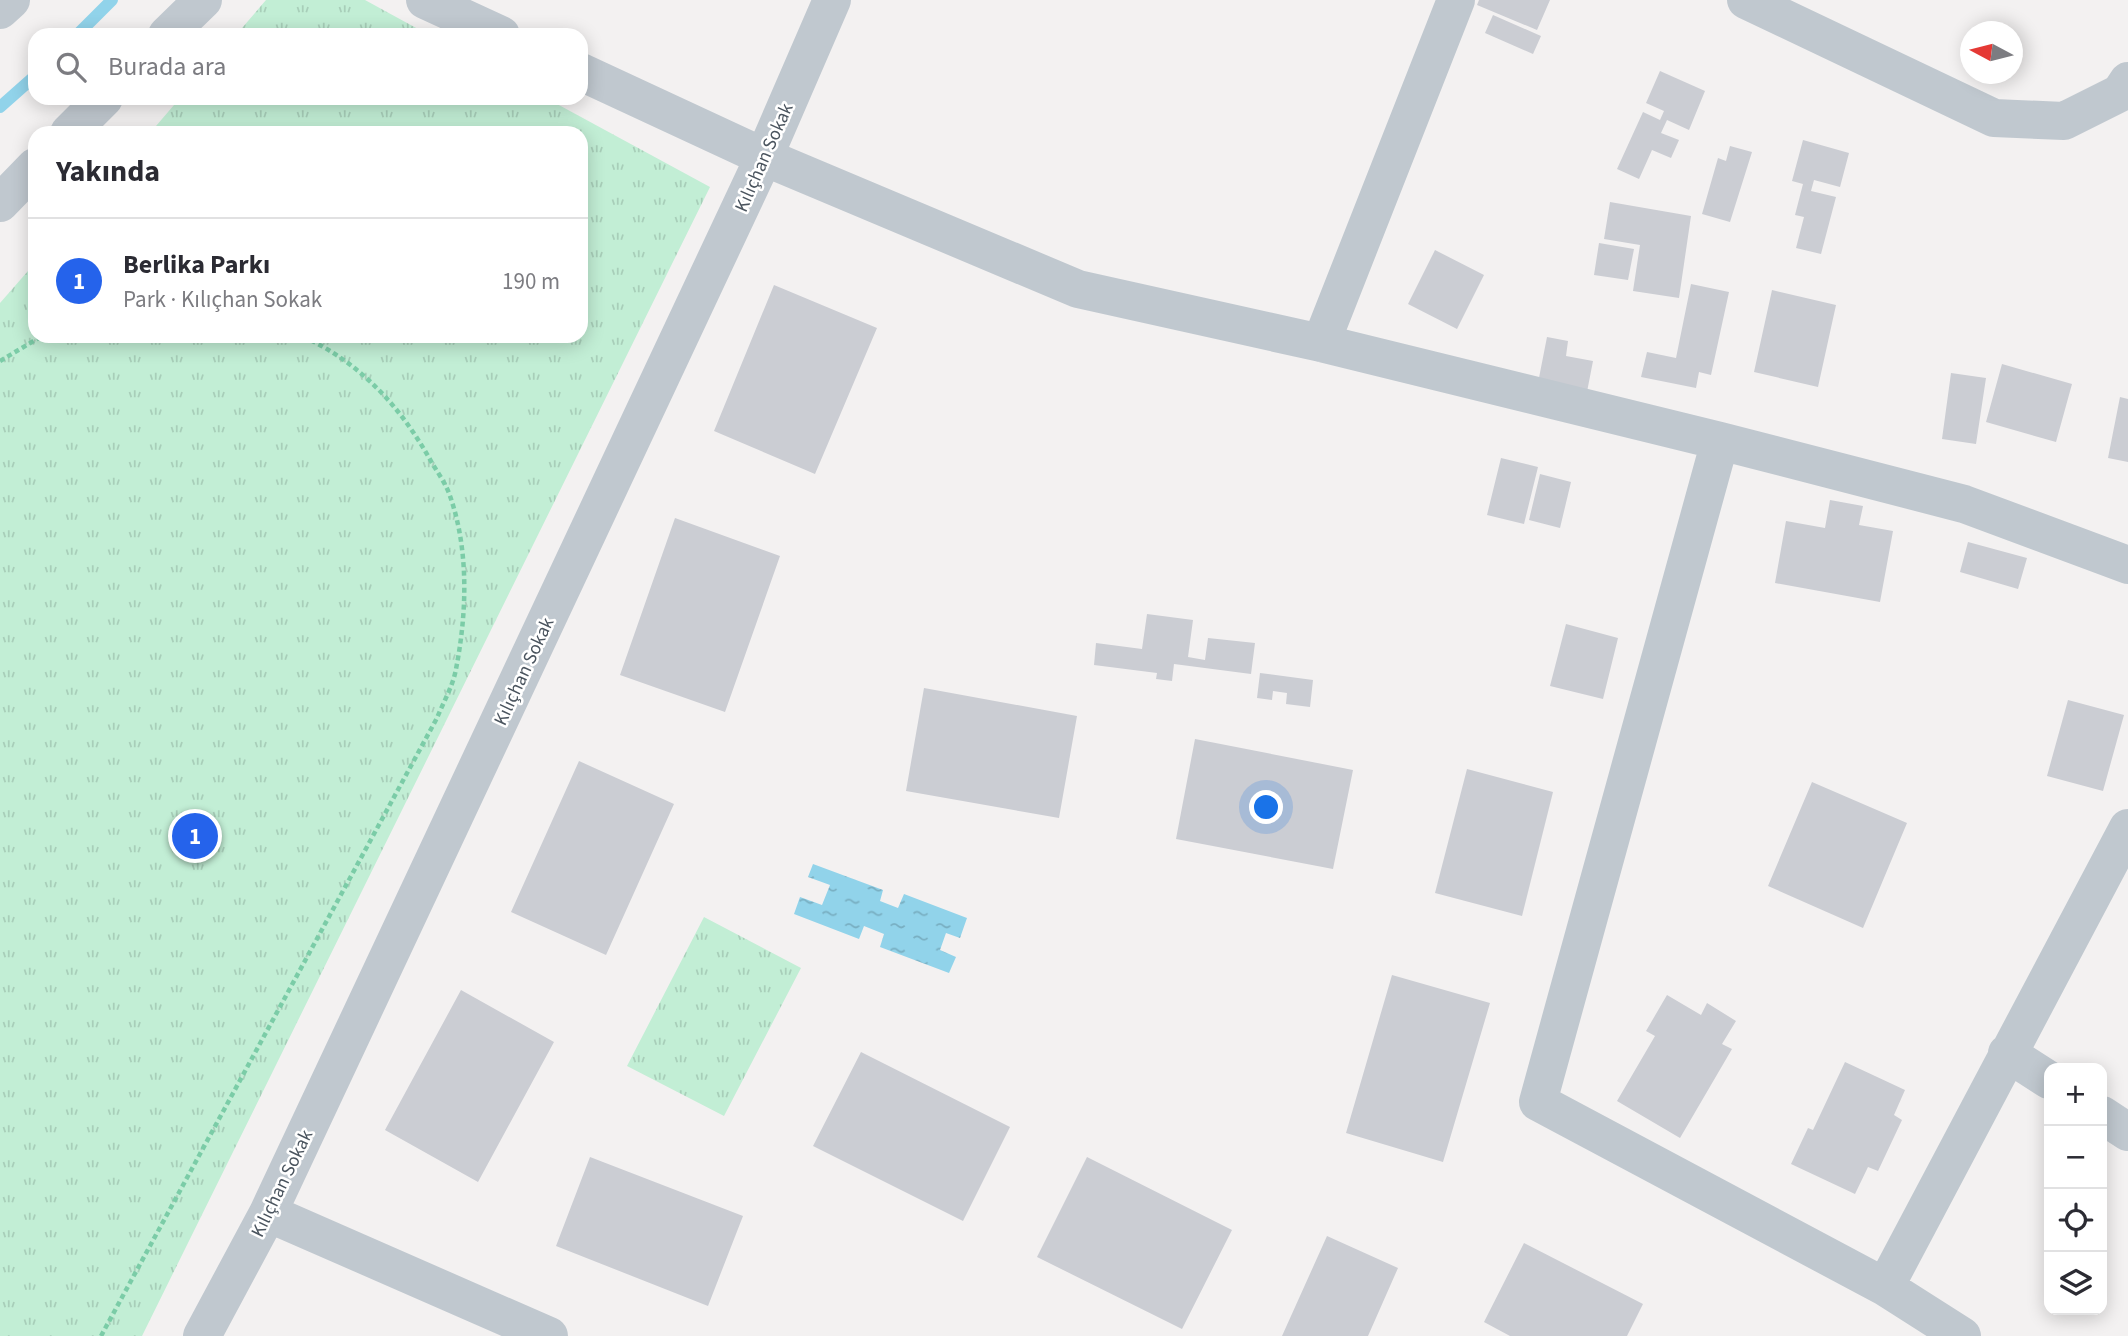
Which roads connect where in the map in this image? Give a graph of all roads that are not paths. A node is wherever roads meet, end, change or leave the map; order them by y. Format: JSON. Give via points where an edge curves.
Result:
{"nodes":[{"id":1,"x":11,"y":0,"type":"edge"},
{"id":2,"x":203,"y":0,"type":"edge"},
{"id":3,"x":425,"y":0,"type":"edge"},
{"id":4,"x":832,"y":0,"type":"edge"},
{"id":5,"x":1456,"y":0,"type":"edge"},
{"id":6,"x":1746,"y":0,"type":"edge"},
{"id":7,"x":0,"y":10,"type":"edge"},
{"id":8,"x":174,"y":28,"type":"edge"},
{"id":9,"x":486,"y":28,"type":"edge"},
{"id":10,"x":588,"y":75,"type":"edge"},
{"id":11,"x":2128,"y":81,"type":"edge"},
{"id":12,"x":97,"y":105,"type":"edge"},
{"id":13,"x":76,"y":126,"type":"edge"},
{"id":14,"x":764,"y":157,"type":"junction"},
{"id":15,"x":28,"y":174,"type":"edge"},
{"id":16,"x":0,"y":203,"type":"edge"},
{"id":17,"x":1321,"y":343,"type":"junction"},
{"id":18,"x":1720,"y":441,"type":"junction"},
{"id":19,"x":2128,"y":565,"type":"edge"},
{"id":20,"x":2128,"y":828,"type":"edge"},
{"id":21,"x":2007,"y":1053,"type":"junction"},
{"id":22,"x":2044,"y":1077,"type":"edge"},
{"id":23,"x":2107,"y":1118,"type":"edge"},
{"id":24,"x":2128,"y":1132,"type":"edge"},
{"id":25,"x":268,"y":1213,"type":"junction"},
{"id":26,"x":1885,"y":1287,"type":"junction"},
{"id":27,"x":202,"y":1336,"type":"edge"},
{"id":28,"x":548,"y":1336,"type":"edge"},
{"id":29,"x":1962,"y":1336,"type":"edge"}],
"edges":[{"from":1,"to":7,"type":"street"},
{"from":2,"to":8,"type":"street"},
{"from":3,"to":9,"type":"street"},
{"from":4,"to":14,"type":"street","name":"Kılıçhan Sokak"},
{"from":5,"to":17,"type":"street"},
{"from":6,"to":11,"type":"street","via":[[1994,118],[2064,121],[2120,93]]},
{"from":10,"to":14,"type":"street"},
{"from":12,"to":13,"type":"street"},
{"from":14,"to":17,"type":"street","via":[[1078,289]]},
{"from":14,"to":25,"type":"street","name":"Kılıçhan Sokak"},
{"from":15,"to":16,"type":"street"},
{"from":17,"to":18,"type":"street"},
{"from":18,"to":19,"type":"street","via":[[1964,504]]},
{"from":18,"to":26,"type":"street","via":[[1538,1102]]},
{"from":20,"to":21,"type":"street"},
{"from":21,"to":22,"type":"street"},
{"from":21,"to":26,"type":"street"},
{"from":23,"to":24,"type":"street"},
{"from":25,"to":27,"type":"street","name":"Kılıçhan Sokak"},
{"from":25,"to":28,"type":"street"},
{"from":26,"to":29,"type":"street"}]}
